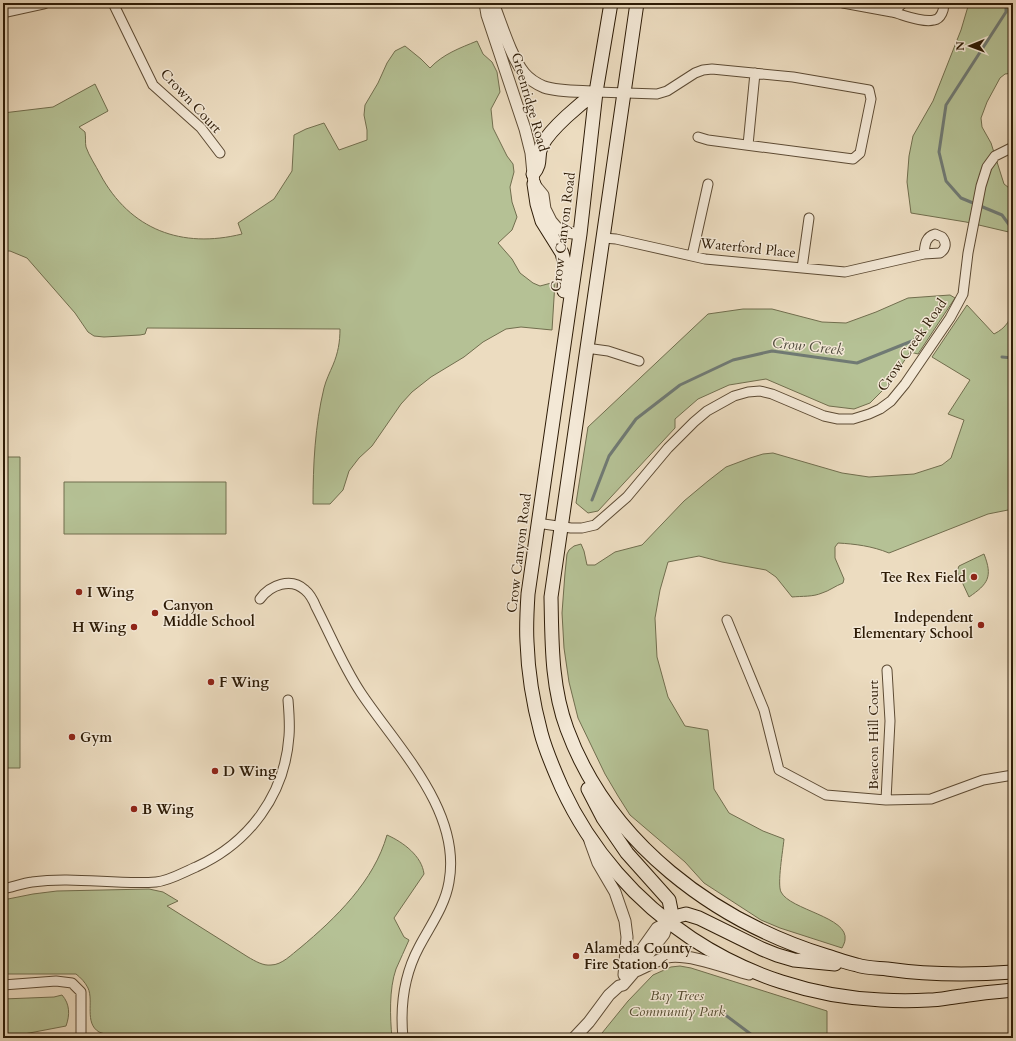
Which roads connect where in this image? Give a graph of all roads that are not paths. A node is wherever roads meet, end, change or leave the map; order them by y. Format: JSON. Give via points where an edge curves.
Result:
{"nodes":[{"id":1,"x":44,"y":3,"type":"edge"},
{"id":2,"x":113,"y":3,"type":"edge"},
{"id":3,"x":485,"y":3,"type":"edge"},
{"id":4,"x":493,"y":3,"type":"edge"},
{"id":5,"x":611,"y":3,"type":"edge"},
{"id":6,"x":621,"y":3,"type":"edge"},
{"id":7,"x":637,"y":3,"type":"edge"},
{"id":8,"x":903,"y":3,"type":"edge"},
{"id":9,"x":943,"y":3,"type":"edge"},
{"id":10,"x":849,"y":4,"type":"edge"},
{"id":11,"x":3,"y":12,"type":"edge"},
{"id":12,"x":893,"y":12,"type":"junction"},
{"id":13,"x":608,"y":25,"type":"junction"},
{"id":14,"x":755,"y":73,"type":"junction"},
{"id":15,"x":596,"y":92,"type":"junction"},
{"id":16,"x":624,"y":92,"type":"junction"},
{"id":17,"x":698,"y":137,"type":"dead end"},
{"id":18,"x":748,"y":145,"type":"junction"},
{"id":19,"x":1013,"y":146,"type":"edge"},
{"id":20,"x":220,"y":153,"type":"dead end"},
{"id":21,"x":534,"y":179,"type":"junction"},
{"id":22,"x":708,"y":184,"type":"dead end"},
{"id":23,"x":809,"y":218,"type":"dead end"},
{"id":24,"x":580,"y":234,"type":"junction"},
{"id":25,"x":603,"y":238,"type":"junction"},
{"id":26,"x":924,"y":254,"type":"dead end"},
{"id":27,"x":692,"y":256,"type":"junction"},
{"id":28,"x":802,"y":268,"type":"junction"},
{"id":29,"x":566,"y":325,"type":"junction"},
{"id":30,"x":586,"y":348,"type":"junction"},
{"id":31,"x":639,"y":361,"type":"dead end"},
{"id":32,"x":537,"y":523,"type":"junction"},
{"id":33,"x":560,"y":526,"type":"junction"},
{"id":34,"x":260,"y":599,"type":"dead end"},
{"id":35,"x":727,"y":620,"type":"dead end"},
{"id":36,"x":887,"y":670,"type":"dead end"},
{"id":37,"x":288,"y":700,"type":"dead end"},
{"id":38,"x":581,"y":761,"type":"junction"},
{"id":39,"x":1013,"y":775,"type":"edge"},
{"id":40,"x":886,"y":800,"type":"junction"},
{"id":41,"x":587,"y":833,"type":"junction"},
{"id":42,"x":3,"y":889,"type":"edge"},
{"id":43,"x":668,"y":922,"type":"junction"},
{"id":44,"x":857,"y":966,"type":"junction"},
{"id":45,"x":635,"y":971,"type":"junction"},
{"id":46,"x":1013,"y":972,"type":"edge"},
{"id":47,"x":624,"y":975,"type":"junction"},
{"id":48,"x":780,"y":982,"type":"junction"},
{"id":49,"x":3,"y":985,"type":"edge"},
{"id":50,"x":619,"y":986,"type":"junction"},
{"id":51,"x":1013,"y":990,"type":"edge"},
{"id":52,"x":81,"y":1038,"type":"edge"},
{"id":53,"x":404,"y":1038,"type":"edge"},
{"id":54,"x":574,"y":1038,"type":"edge"}],
"edges":[{"from":1,"to":11,"type":"street"},
{"from":2,"to":20,"type":"street","name":"Crown Court","via":[[153,85],[201,128]]},
{"from":3,"to":21,"type":"street","name":"Greenridge Road","via":[[525,129]]},
{"from":4,"to":15,"type":"street","name":"Greenridge Road","via":[[516,61],[524,74],[545,87]]},
{"from":5,"to":13,"type":"main road","name":"Crow Canyon Road"},
{"from":6,"to":13,"type":"main road","via":[[614,21]]},
{"from":7,"to":16,"type":"main road"},
{"from":8,"to":12,"type":"street"},
{"from":9,"to":12,"type":"street","via":[[942,14],[933,21]]},
{"from":10,"to":12,"type":"street"},
{"from":13,"to":15,"type":"main road","name":"Crow Canyon Road"},
{"from":14,"to":16,"type":"street","via":[[703,70],[657,94]]},
{"from":14,"to":18,"type":"street"},
{"from":14,"to":18,"type":"street","via":[[793,76],[869,90],[871,99],[860,153],[854,159]]},
{"from":15,"to":16,"type":"street"},
{"from":15,"to":21,"type":"main road","via":[[581,103],[545,140]]},
{"from":15,"to":24,"type":"main road","name":"Crow Canyon Road"},
{"from":16,"to":25,"type":"main road"},
{"from":17,"to":18,"type":"street"},
{"from":19,"to":33,"type":"street","name":"Crow Creek Road","via":[[995,156],[987,167],[973,228],[963,294],[950,318],[891,402],[869,414],[853,419],[838,419],[760,391],[734,396],[707,411],[694,422],[668,448],[627,497],[595,524],[582,528]]},
{"from":21,"to":24,"type":"street","name":"Greenridge Road","via":[[551,221],[557,228]]},
{"from":21,"to":29,"type":"main road","via":[[535,196],[542,221],[562,253],[565,265]]},
{"from":22,"to":27,"type":"street","name":"Waterford Place"},
{"from":23,"to":28,"type":"street","name":"Waterford Place"},
{"from":24,"to":25,"type":"main road"},
{"from":24,"to":29,"type":"main road","name":"Crow Canyon Road"},
{"from":25,"to":27,"type":"street","name":"Waterford Place","via":[[616,238]]},
{"from":25,"to":30,"type":"main road"},
{"from":26,"to":28,"type":"street","name":"Waterford Place","via":[[845,272]]},
{"from":27,"to":28,"type":"street","name":"Waterford Place"},
{"from":29,"to":32,"type":"main road","name":"Crow Canyon Road"},
{"from":30,"to":31,"type":"street","via":[[608,351]]},
{"from":30,"to":33,"type":"main road"},
{"from":32,"to":33,"type":"street","name":"Crow Creek Road"},
{"from":32,"to":41,"type":"main road","name":"Crow Canyon Road","via":[[528,594],[526,640],[534,704],[548,754],[569,803]]},
{"from":33,"to":38,"type":"main road","via":[[551,597],[552,653],[561,709]]},
{"from":34,"to":53,"type":"street","via":[[271,587],[281,584],[291,584],[305,590],[351,678],[412,763],[442,818],[450,856],[450,882],[442,905],[409,971],[403,1002]]},
{"from":35,"to":40,"type":"street","via":[[764,710],[779,770],[826,796]]},
{"from":36,"to":40,"type":"street","name":"Beacon Hill Court","via":[[890,721]]},
{"from":37,"to":42,"type":"street","via":[[289,737],[278,784],[263,812],[230,848],[210,861],[158,882],[56,880],[32,882]]},
{"from":38,"to":43,"type":"main road","via":[[585,784],[603,818],[627,853],[669,900],[671,910]]},
{"from":38,"to":44,"type":"main road","via":[[604,801],[621,823],[661,865],[687,885],[719,908],[772,936]]},
{"from":39,"to":40,"type":"street","via":[[983,780],[931,799]]},
{"from":41,"to":43,"type":"main road","name":"Crow Canyon Road","via":[[621,877]]},
{"from":41,"to":47,"type":"street","via":[[598,863],[615,892],[625,921]]},
{"from":43,"to":44,"type":"main road","via":[[686,914],[776,955],[794,960]]},
{"from":43,"to":45,"type":"street","via":[[664,934]]},
{"from":43,"to":47,"type":"street","via":[[657,928]]},
{"from":43,"to":48,"type":"main road","name":"Crow Canyon Road","via":[[722,957]]},
{"from":44,"to":46,"type":"main road","via":[[911,973]]},
{"from":45,"to":48,"type":"street","via":[[660,959],[678,956]]},
{"from":45,"to":50,"type":"street","via":[[623,985]]},
{"from":47,"to":50,"type":"street"},
{"from":48,"to":51,"type":"main road","name":"Crow Canyon Road","via":[[834,994],[881,1000],[930,1000]]},
{"from":49,"to":52,"type":"street","via":[[56,981],[72,984],[80,992]]},
{"from":50,"to":54,"type":"street"}]}
